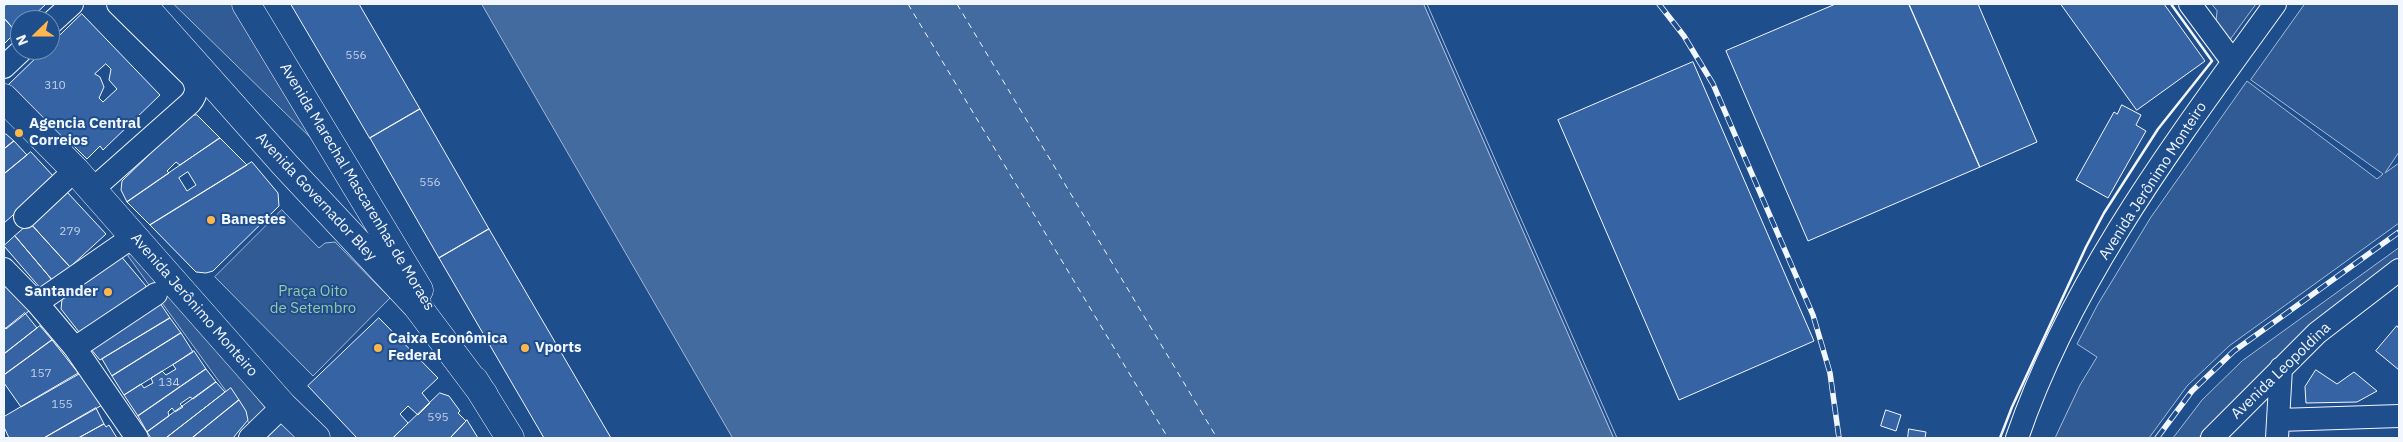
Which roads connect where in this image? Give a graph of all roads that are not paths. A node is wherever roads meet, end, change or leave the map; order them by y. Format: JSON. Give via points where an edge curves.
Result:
{"nodes":[{"id":1,"x":72,"y":4,"type":"edge"},
{"id":2,"x":118,"y":4,"type":"edge"},
{"id":3,"x":142,"y":4,"type":"edge"},
{"id":4,"x":246,"y":4,"type":"edge"},
{"id":5,"x":2190,"y":4,"type":"edge"},
{"id":6,"x":2275,"y":4,"type":"edge"},
{"id":7,"x":60,"y":15,"type":"edge"},
{"id":8,"x":2233,"y":62,"type":"junction"},
{"id":9,"x":4,"y":98,"type":"edge"},
{"id":10,"x":84,"y":180,"type":"junction"},
{"id":11,"x":25,"y":217,"type":"dead end"},
{"id":12,"x":134,"y":236,"type":"junction"},
{"id":13,"x":4,"y":269,"type":"edge"},
{"id":14,"x":2399,"y":270,"type":"edge"},
{"id":15,"x":156,"y":294,"type":"dead end"},
{"id":16,"x":37,"y":303,"type":"junction"},
{"id":17,"x":74,"y":348,"type":"junction"},
{"id":18,"x":2281,"y":368,"type":"junction"},
{"id":19,"x":484,"y":395,"type":"junction"},
{"id":20,"x":283,"y":406,"type":"junction"},
{"id":21,"x":2399,"y":416,"type":"edge"},
{"id":22,"x":2278,"y":429,"type":"edge"},
{"id":23,"x":137,"y":438,"type":"edge"},
{"id":24,"x":250,"y":438,"type":"edge"},
{"id":25,"x":316,"y":438,"type":"edge"},
{"id":26,"x":510,"y":438,"type":"edge"},
{"id":27,"x":2017,"y":438,"type":"edge"},
{"id":28,"x":2212,"y":438,"type":"edge"}],
"edges":[{"from":1,"to":7,"type":"street"},
{"from":2,"to":10,"type":"street","via":[[192,77],[196,94],[190,103]]},
{"from":3,"to":19,"type":"main road","name":"Avenida Governador Bley","via":[[286,166],[418,306]]},
{"from":4,"to":19,"type":"main road","name":"Avenida Marechal Mascarenhas de Moraes"},
{"from":5,"to":8,"type":"street"},
{"from":6,"to":8,"type":"street","name":"Avenida Jerônimo Monteiro"},
{"from":8,"to":27,"type":"street","name":"Avenida Jerônimo Monteiro","via":[[2168,153],[2101,260],[2057,343]]},
{"from":9,"to":10,"type":"main road","name":"Avenida Jerônimo Monteiro"},
{"from":10,"to":11,"type":"street"},
{"from":10,"to":12,"type":"main road","name":"Avenida Jerônimo Monteiro"},
{"from":12,"to":16,"type":"street"},
{"from":12,"to":20,"type":"main road","name":"Avenida Jerônimo Monteiro"},
{"from":13,"to":16,"type":"street"},
{"from":14,"to":18,"type":"street","name":"Avenida Leopoldina","via":[[2317,333]]},
{"from":15,"to":17,"type":"street","name":"Avenida Jerônimo Monteiro"},
{"from":16,"to":17,"type":"street"},
{"from":17,"to":23,"type":"street"},
{"from":18,"to":22,"type":"street"},
{"from":18,"to":28,"type":"street","name":"Avenida Leopoldina"},
{"from":19,"to":26,"type":"main road"},
{"from":20,"to":24,"type":"street"},
{"from":20,"to":25,"type":"main road","name":"Avenida Jerônimo Monteiro"},
{"from":21,"to":22,"type":"street"}]}
